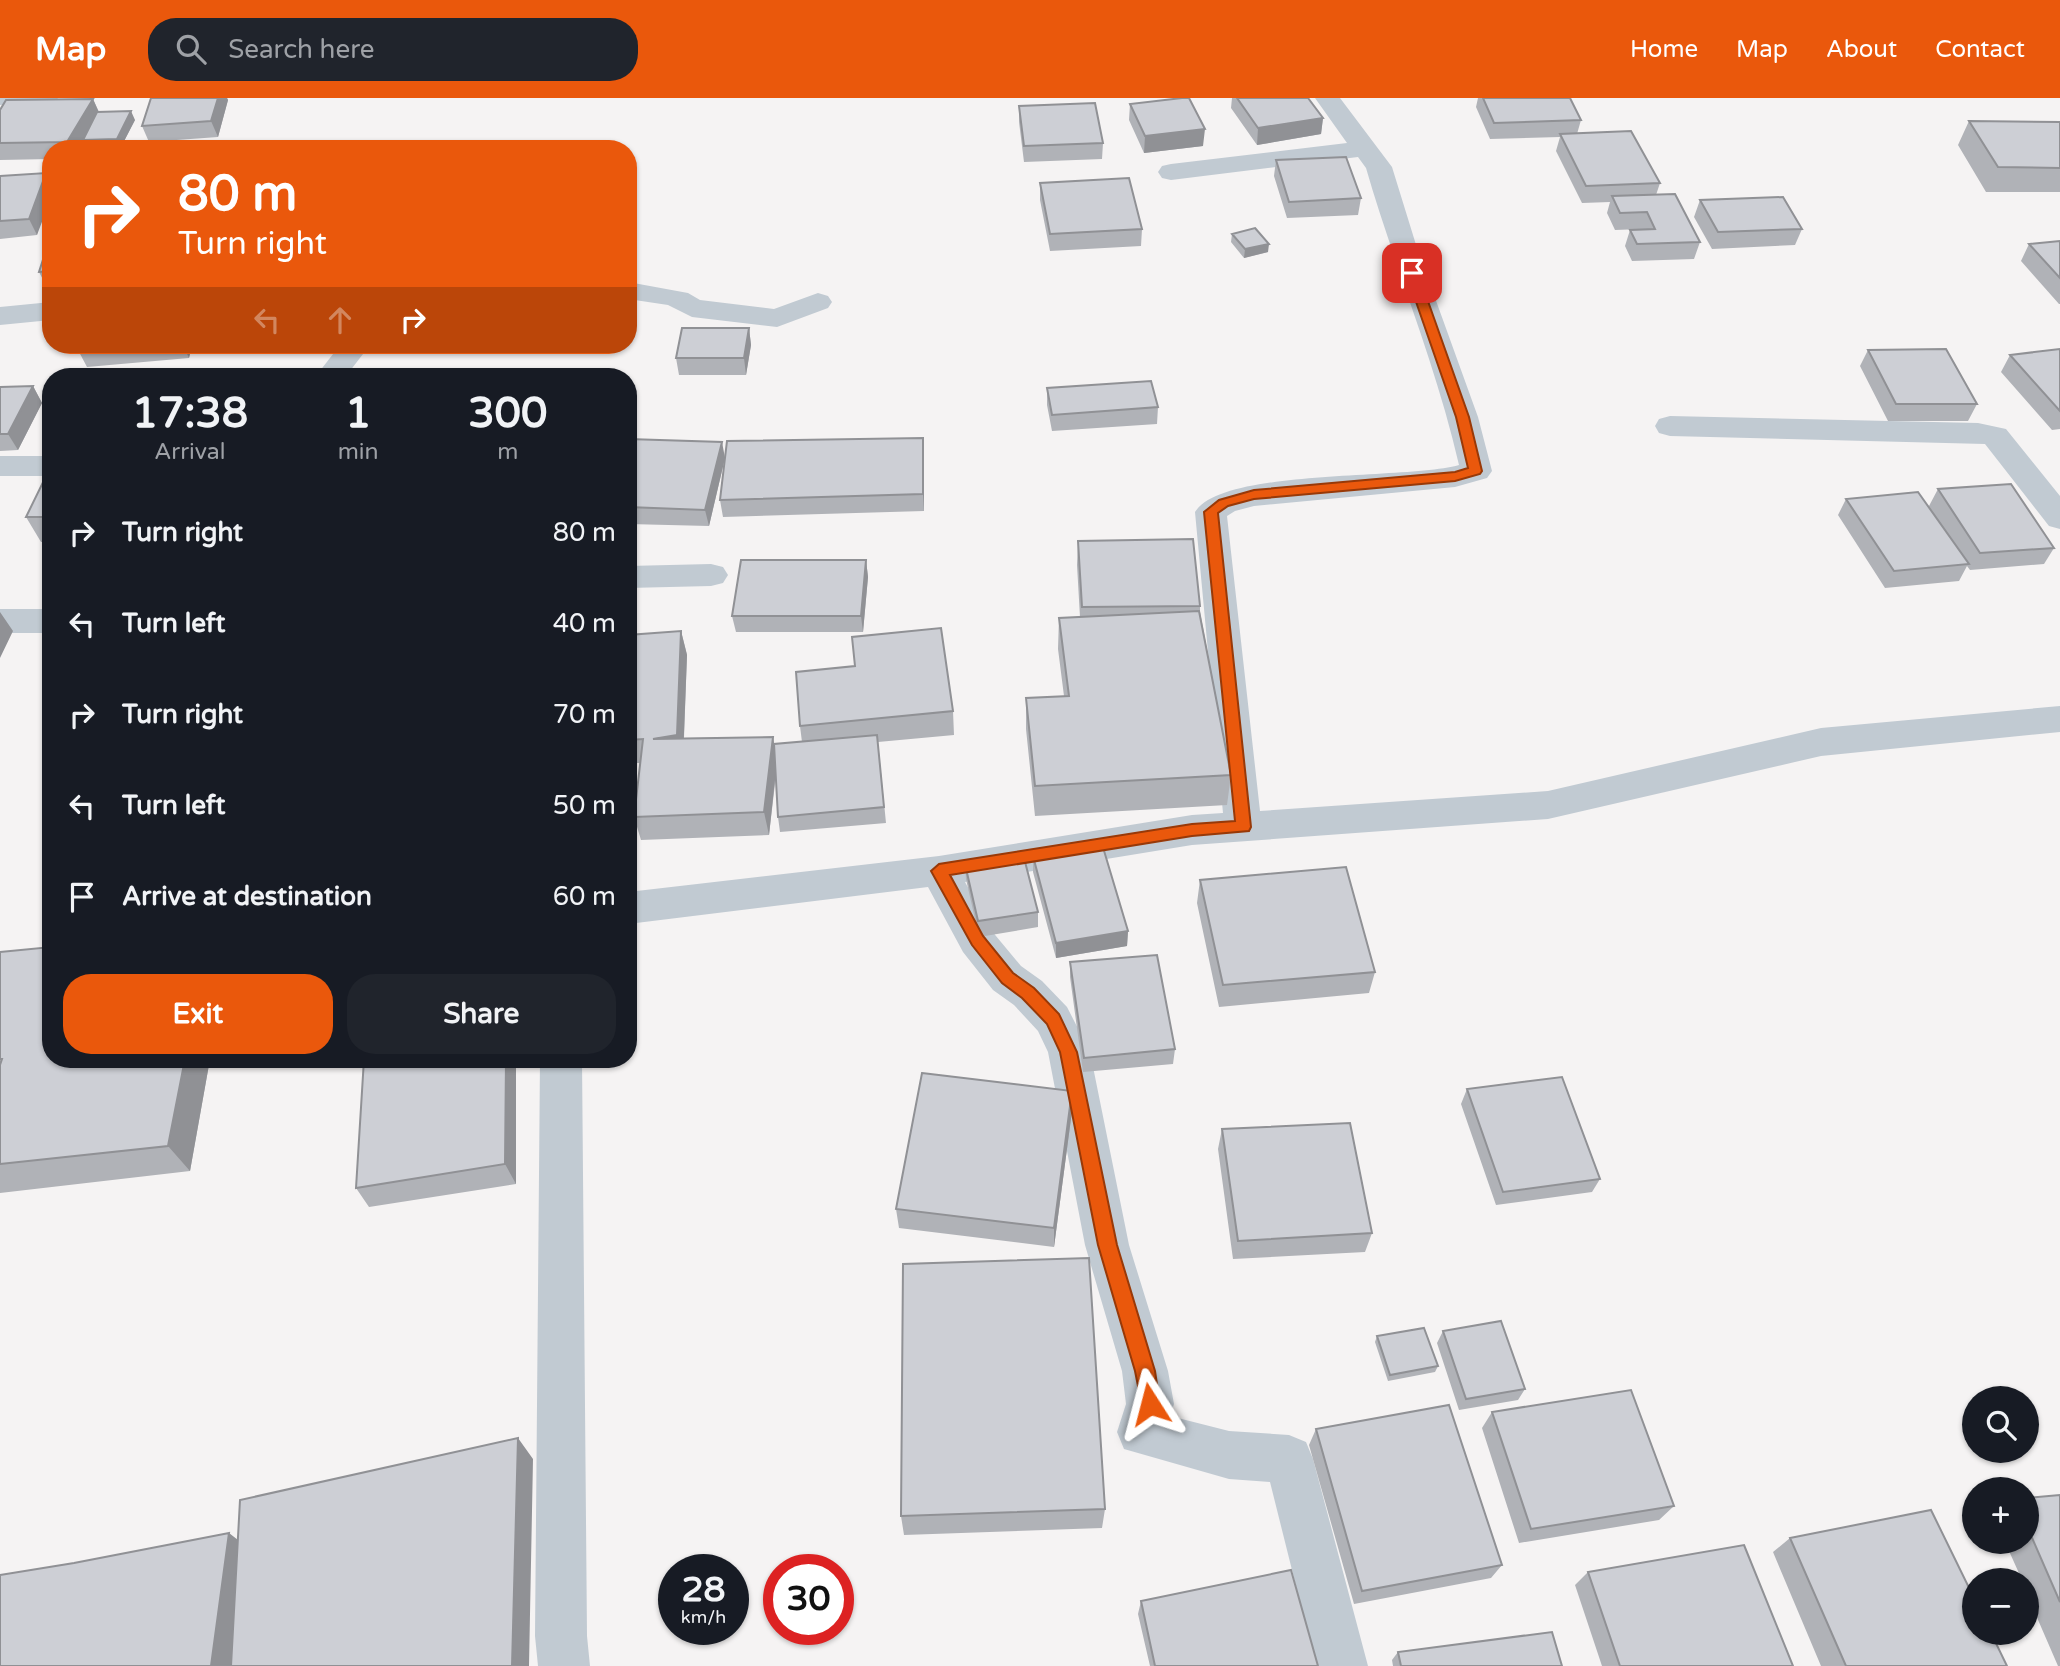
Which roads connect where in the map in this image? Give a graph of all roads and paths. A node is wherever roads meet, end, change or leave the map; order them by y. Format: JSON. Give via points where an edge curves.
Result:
{"nodes":[{"id":1,"x":0,"y":98,"type":"edge"},
{"id":2,"x":46,"y":98,"type":"edge"},
{"id":3,"x":1327,"y":98,"type":"edge"},
{"id":4,"x":1366,"y":148,"type":"junction"},
{"id":5,"x":1171,"y":172,"type":"dead end"},
{"id":6,"x":637,"y":291,"type":"edge"},
{"id":7,"x":818,"y":302,"type":"dead end"},
{"id":8,"x":42,"y":312,"type":"edge"},
{"id":9,"x":0,"y":316,"type":"edge"},
{"id":10,"x":348,"y":354,"type":"edge"},
{"id":11,"x":337,"y":368,"type":"edge"},
{"id":12,"x":1670,"y":426,"type":"dead end"},
{"id":13,"x":0,"y":466,"type":"edge"},
{"id":14,"x":42,"y":466,"type":"edge"},
{"id":15,"x":2060,"y":518,"type":"edge"},
{"id":16,"x":711,"y":575,"type":"dead end"},
{"id":17,"x":637,"y":577,"type":"edge"},
{"id":18,"x":0,"y":621,"type":"edge"},
{"id":19,"x":42,"y":621,"type":"edge"},
{"id":20,"x":2060,"y":719,"type":"edge"},
{"id":21,"x":1243,"y":827,"type":"junction"},
{"id":22,"x":939,"y":871,"type":"junction"},
{"id":23,"x":637,"y":907,"type":"edge"},
{"id":24,"x":561,"y":1068,"type":"edge"},
{"id":25,"x":564,"y":1666,"type":"edge"},
{"id":26,"x":1342,"y":1666,"type":"edge"}],
"edges":[{"from":1,"to":2,"type":"street"},
{"from":3,"to":4,"type":"street"},
{"from":4,"to":5,"type":"street"},
{"from":4,"to":21,"type":"street","via":[[1379,167],[1462,417],[1475,471],[1455,477],[1254,495],[1224,503],[1211,512]]},
{"from":6,"to":7,"type":"street","via":[[678,299],[692,308],[777,318]]},
{"from":8,"to":9,"type":"street"},
{"from":10,"to":11,"type":"street"},
{"from":12,"to":15,"type":"street","via":[[1995,436]]},
{"from":13,"to":14,"type":"street"},
{"from":16,"to":17,"type":"street"},
{"from":18,"to":19,"type":"street"},
{"from":20,"to":21,"type":"street","via":[[1821,742],[1548,805]]},
{"from":21,"to":22,"type":"street","via":[[1192,830]]},
{"from":22,"to":23,"type":"street"},
{"from":22,"to":26,"type":"street","via":[[977,941],[1007,978],[1053,1019],[1069,1052],[1107,1245],[1145,1371],[1150,1404],[1141,1432],[1229,1455],[1289,1459]]},
{"from":24,"to":25,"type":"street"}]}
